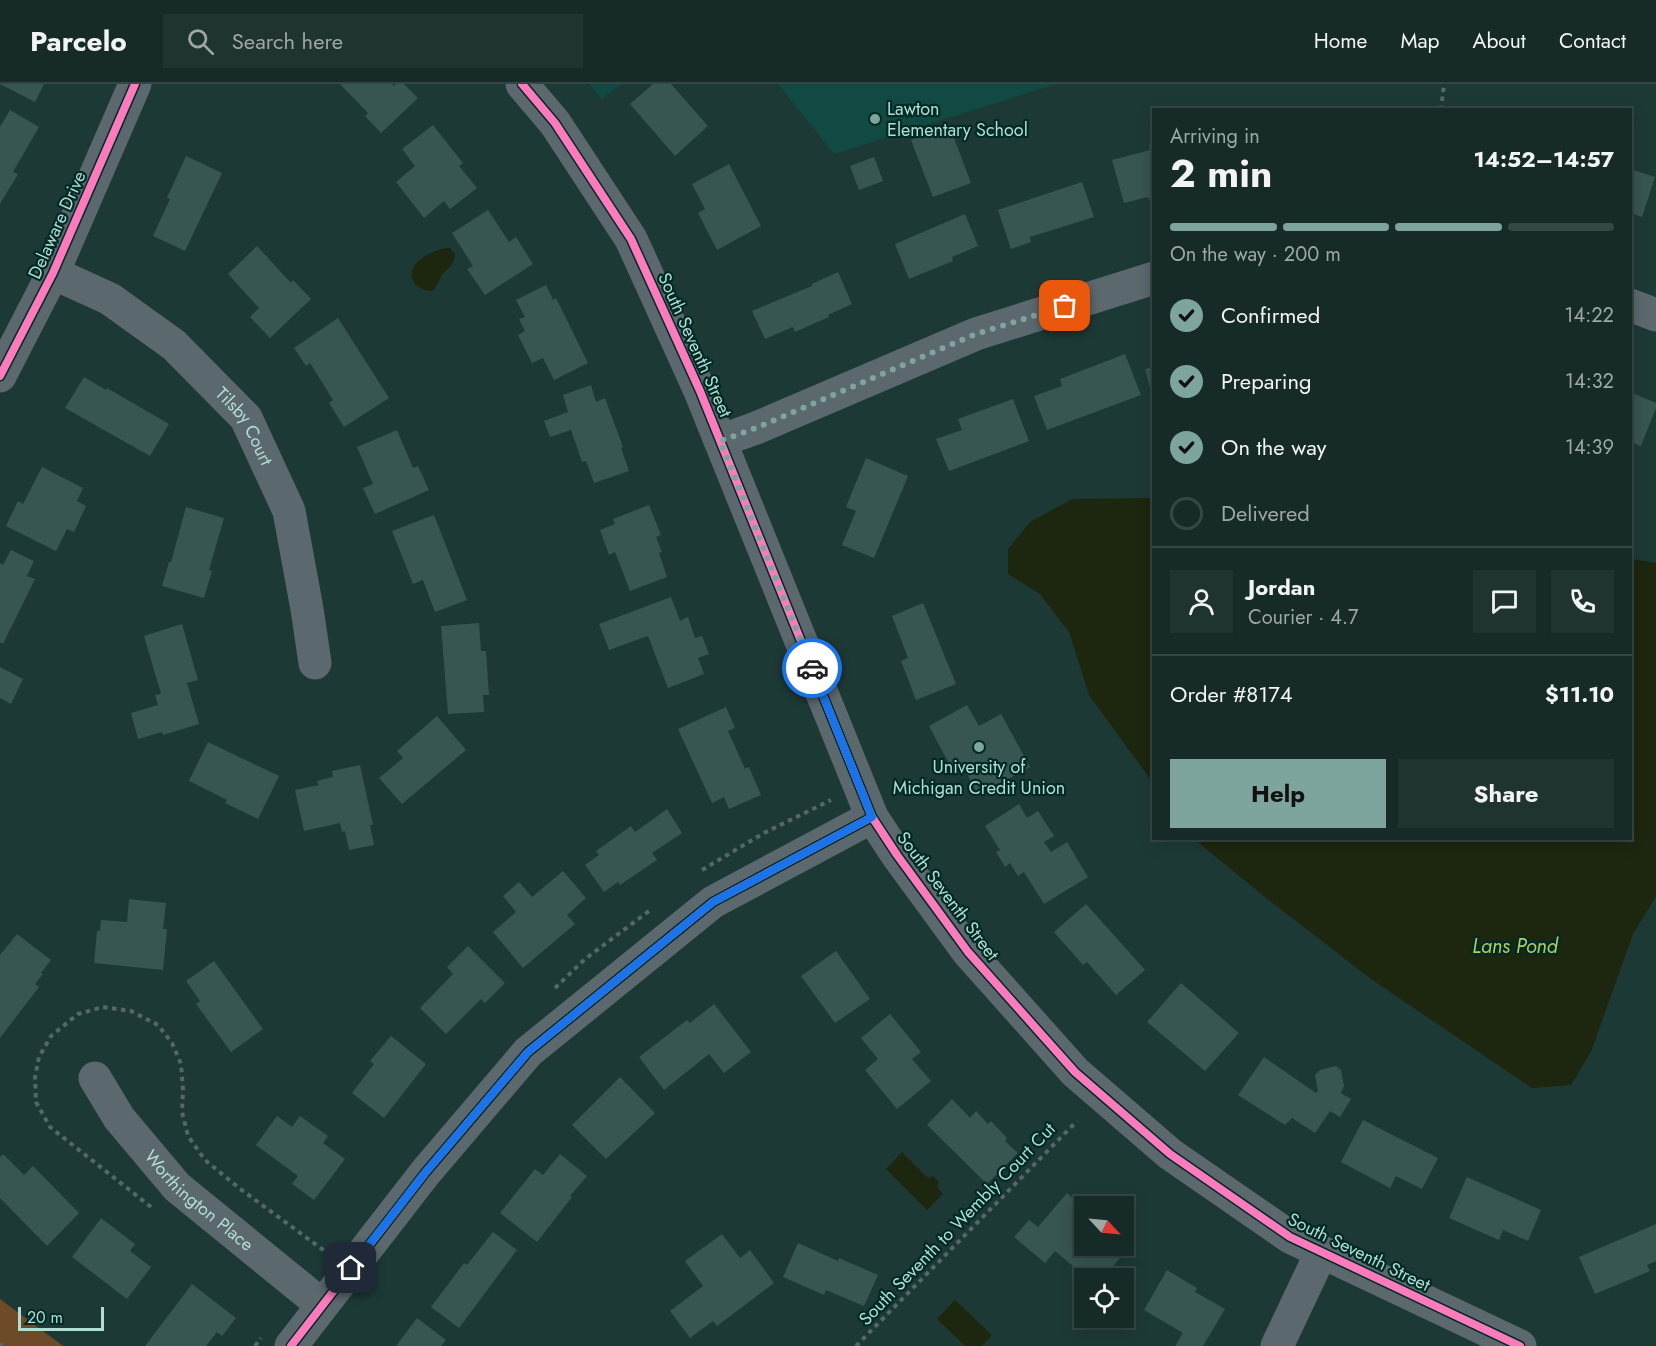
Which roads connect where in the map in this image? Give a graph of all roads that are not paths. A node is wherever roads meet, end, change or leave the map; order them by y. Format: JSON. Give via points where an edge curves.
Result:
{"nodes":[{"id":1,"x":135,"y":84,"type":"edge"},
{"id":2,"x":522,"y":84,"type":"edge"},
{"id":3,"x":53,"y":273,"type":"junction"},
{"id":4,"x":1152,"y":279,"type":"edge"},
{"id":5,"x":1632,"y":306,"type":"edge"},
{"id":6,"x":1656,"y":315,"type":"edge"},
{"id":7,"x":0,"y":376,"type":"edge"},
{"id":8,"x":720,"y":441,"type":"junction"},
{"id":9,"x":315,"y":663,"type":"dead end"},
{"id":10,"x":872,"y":817,"type":"junction"},
{"id":11,"x":95,"y":1078,"type":"dead end"},
{"id":12,"x":1321,"y":1253,"type":"junction"},
{"id":13,"x":322,"y":1305,"type":"junction"},
{"id":14,"x":291,"y":1346,"type":"edge"},
{"id":15,"x":1277,"y":1346,"type":"edge"},
{"id":16,"x":1520,"y":1346,"type":"edge"}],
"edges":[{"from":1,"to":3,"type":"street","name":"Delaware Drive"},
{"from":2,"to":8,"type":"street","name":"South Seventh Street","via":[[555,123],[631,239]]},
{"from":3,"to":7,"type":"street","name":"Delaware Drive"},
{"from":3,"to":9,"type":"street","name":"Tilsby Court","via":[[111,299],[174,345],[246,418],[289,511]]},
{"from":4,"to":8,"type":"street","via":[[976,334]]},
{"from":5,"to":6,"type":"street"},
{"from":8,"to":10,"type":"street","name":"South Seventh Street"},
{"from":10,"to":12,"type":"street","name":"South Seventh Street","via":[[968,952],[1075,1072],[1170,1154],[1290,1237]]},
{"from":10,"to":13,"type":"street","via":[[713,902],[528,1052],[425,1173]]},
{"from":11,"to":13,"type":"street","name":"Worthington Place","via":[[119,1119],[177,1187]]},
{"from":12,"to":15,"type":"street"},
{"from":12,"to":16,"type":"street","name":"South Seventh Street"},
{"from":13,"to":14,"type":"street"}]}
